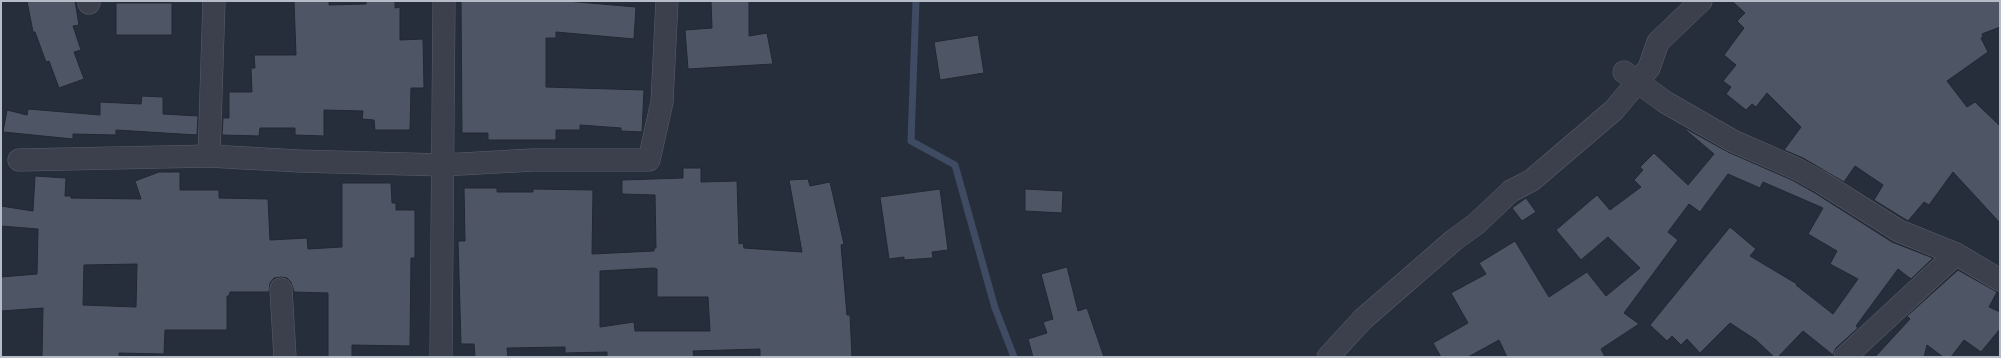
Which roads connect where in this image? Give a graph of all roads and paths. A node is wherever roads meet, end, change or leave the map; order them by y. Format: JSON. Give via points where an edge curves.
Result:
{"nodes":[{"id":1,"x":214,"y":1,"type":"edge"},
{"id":2,"x":444,"y":1,"type":"edge"},
{"id":3,"x":667,"y":1,"type":"edge"},
{"id":4,"x":1701,"y":1,"type":"edge"},
{"id":5,"x":1630,"y":77,"type":"junction"},
{"id":6,"x":209,"y":156,"type":"junction"},
{"id":7,"x":19,"y":160,"type":"dead end"},
{"id":8,"x":443,"y":164,"type":"junction"},
{"id":9,"x":1956,"y":254,"type":"junction"},
{"id":10,"x":2000,"y":280,"type":"edge"},
{"id":11,"x":281,"y":289,"type":"dead end"},
{"id":12,"x":285,"y":357,"type":"edge"},
{"id":13,"x":441,"y":357,"type":"edge"},
{"id":14,"x":1328,"y":357,"type":"edge"},
{"id":15,"x":1845,"y":357,"type":"edge"}],
"edges":[{"from":1,"to":6,"type":"street"},
{"from":2,"to":8,"type":"street"},
{"from":3,"to":8,"type":"street","via":[[662,102],[649,160],[533,160]]},
{"from":4,"to":5,"type":"street","via":[[1658,42],[1649,68]]},
{"from":5,"to":9,"type":"street","via":[[1665,102],[1733,141],[1822,182],[1899,231]]},
{"from":5,"to":14,"type":"street","via":[[1614,110],[1532,180],[1511,191],[1476,224],[1368,314]]},
{"from":6,"to":7,"type":"street"},
{"from":6,"to":8,"type":"street"},
{"from":8,"to":13,"type":"street"},
{"from":9,"to":10,"type":"street"},
{"from":9,"to":15,"type":"street"},
{"from":11,"to":12,"type":"street"}]}
